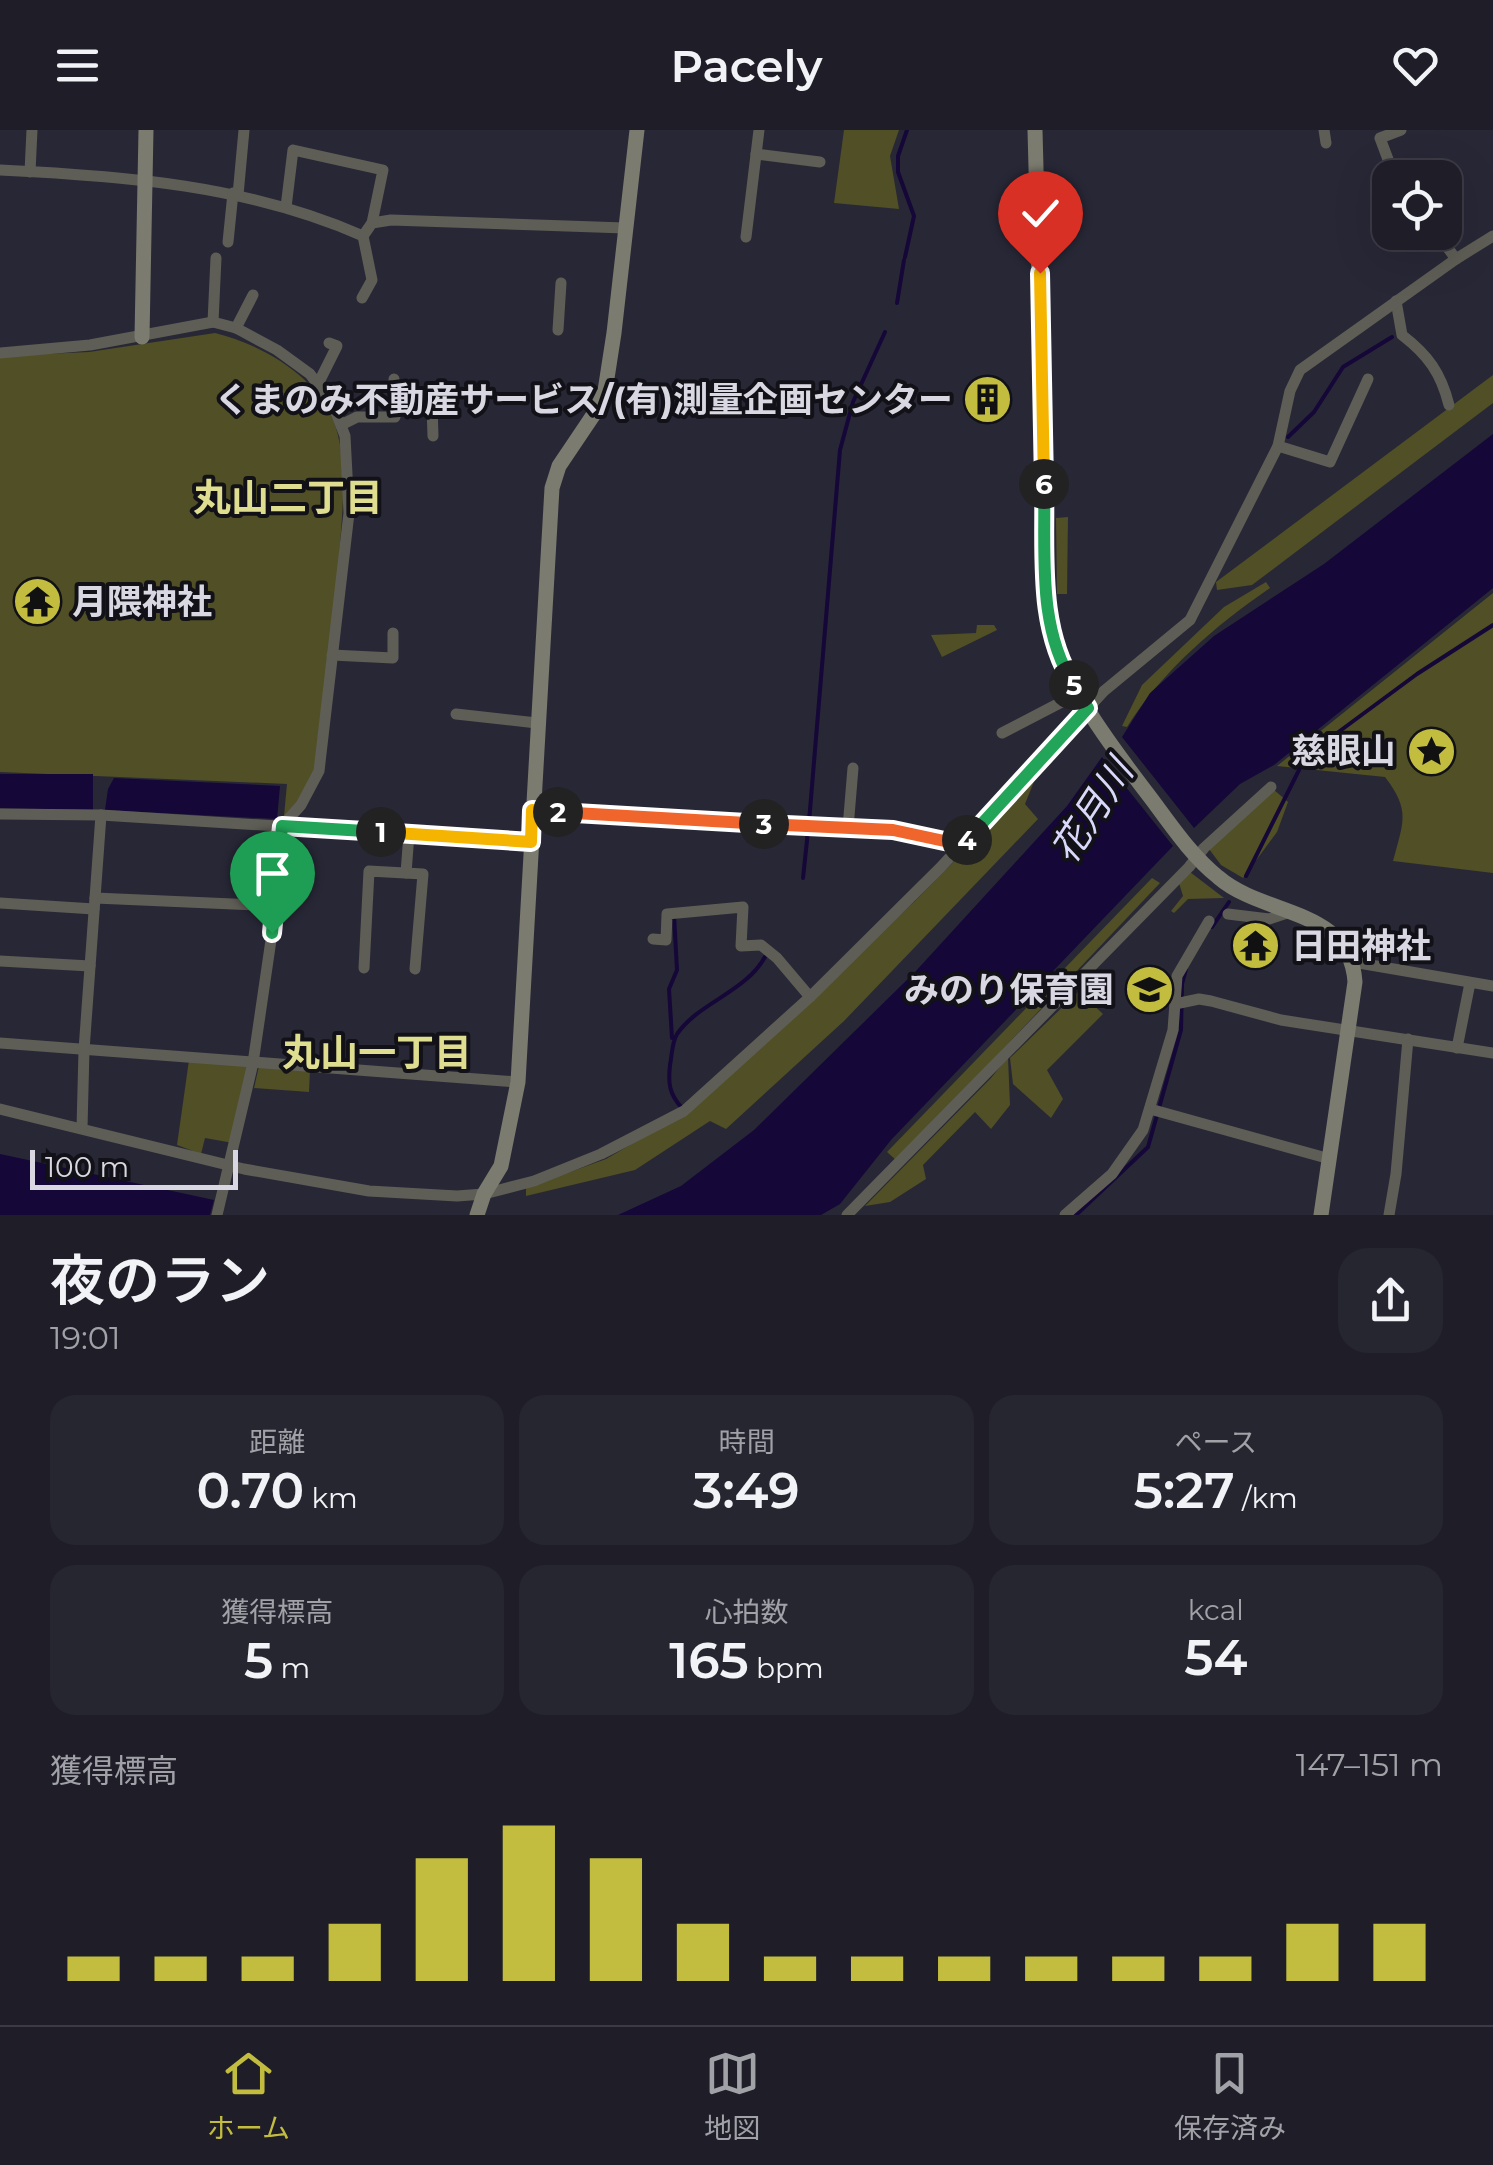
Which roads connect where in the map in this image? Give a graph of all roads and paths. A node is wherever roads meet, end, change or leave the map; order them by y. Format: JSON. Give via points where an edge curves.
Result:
{"nodes":[{"id":1,"x":32,"y":130,"type":"edge"},
{"id":2,"x":146,"y":130,"type":"edge"},
{"id":3,"x":244,"y":130,"type":"edge"},
{"id":4,"x":636,"y":130,"type":"edge"},
{"id":5,"x":759,"y":130,"type":"edge"},
{"id":6,"x":1035,"y":130,"type":"edge"},
{"id":7,"x":1402,"y":130,"type":"edge"},
{"id":8,"x":756,"y":154,"type":"junction"},
{"id":9,"x":1388,"y":160,"type":"edge"},
{"id":10,"x":820,"y":162,"type":"dead end"},
{"id":11,"x":0,"y":170,"type":"edge"},
{"id":12,"x":30,"y":172,"type":"junction"},
{"id":13,"x":146,"y":179,"type":"junction"},
{"id":14,"x":236,"y":194,"type":"junction"},
{"id":15,"x":286,"y":208,"type":"junction"},
{"id":16,"x":372,"y":223,"type":"junction"},
{"id":17,"x":625,"y":228,"type":"junction"},
{"id":18,"x":363,"y":236,"type":"junction"},
{"id":19,"x":1493,"y":236,"type":"edge"},
{"id":20,"x":746,"y":237,"type":"dead end"},
{"id":21,"x":228,"y":242,"type":"dead end"},
{"id":22,"x":1450,"y":250,"type":"edge"},
{"id":23,"x":216,"y":258,"type":"dead end"},
{"id":24,"x":1456,"y":258,"type":"junction"},
{"id":25,"x":561,"y":283,"type":"dead end"},
{"id":26,"x":253,"y":295,"type":"dead end"},
{"id":27,"x":362,"y":298,"type":"dead end"},
{"id":28,"x":1396,"y":301,"type":"junction"},
{"id":29,"x":213,"y":322,"type":"junction"},
{"id":30,"x":236,"y":328,"type":"junction"},
{"id":31,"x":558,"y":330,"type":"dead end"},
{"id":32,"x":142,"y":336,"type":"junction"},
{"id":33,"x":329,"y":342,"type":"dead end"},
{"id":34,"x":0,"y":352,"type":"edge"},
{"id":35,"x":394,"y":379,"type":"dead end"},
{"id":36,"x":1368,"y":379,"type":"dead end"},
{"id":37,"x":318,"y":384,"type":"junction"},
{"id":38,"x":1449,"y":405,"type":"dead end"},
{"id":39,"x":395,"y":406,"type":"junction"},
{"id":40,"x":341,"y":425,"type":"junction"},
{"id":41,"x":432,"y":436,"type":"dead end"},
{"id":42,"x":1278,"y":446,"type":"junction"},
{"id":43,"x":393,"y":633,"type":"dead end"},
{"id":44,"x":332,"y":655,"type":"junction"},
{"id":45,"x":1079,"y":693,"type":"junction"},
{"id":46,"x":1088,"y":708,"type":"junction"},
{"id":47,"x":456,"y":714,"type":"dead end"},
{"id":48,"x":537,"y":723,"type":"junction"},
{"id":49,"x":1002,"y":733,"type":"dead end"},
{"id":50,"x":854,"y":768,"type":"dead end"},
{"id":51,"x":1270,"y":787,"type":"dead end"},
{"id":52,"x":532,"y":810,"type":"junction"},
{"id":53,"x":0,"y":814,"type":"edge"},
{"id":54,"x":101,"y":816,"type":"junction"},
{"id":55,"x":282,"y":826,"type":"junction"},
{"id":56,"x":848,"y":828,"type":"junction"},
{"id":57,"x":408,"y":834,"type":"junction"},
{"id":58,"x":531,"y":842,"type":"junction"},
{"id":59,"x":963,"y":845,"type":"junction"},
{"id":60,"x":1196,"y":857,"type":"junction"},
{"id":61,"x":406,"y":873,"type":"junction"},
{"id":62,"x":0,"y":903,"type":"edge"},
{"id":63,"x":94,"y":903,"type":"junction"},
{"id":64,"x":276,"y":906,"type":"junction"},
{"id":65,"x":1290,"y":912,"type":"junction"},
{"id":66,"x":1228,"y":914,"type":"dead end"},
{"id":67,"x":1209,"y":921,"type":"dead end"},
{"id":68,"x":653,"y":939,"type":"dead end"},
{"id":69,"x":0,"y":960,"type":"edge"},
{"id":70,"x":1353,"y":962,"type":"junction"},
{"id":71,"x":90,"y":966,"type":"junction"},
{"id":72,"x":364,"y":968,"type":"dead end"},
{"id":73,"x":415,"y":969,"type":"dead end"},
{"id":74,"x":1470,"y":983,"type":"junction"},
{"id":75,"x":1493,"y":986,"type":"edge"},
{"id":76,"x":810,"y":997,"type":"junction"},
{"id":77,"x":1175,"y":1004,"type":"junction"},
{"id":78,"x":1349,"y":1029,"type":"junction"},
{"id":79,"x":1408,"y":1039,"type":"junction"},
{"id":80,"x":0,"y":1043,"type":"edge"},
{"id":81,"x":1457,"y":1048,"type":"junction"},
{"id":82,"x":84,"y":1050,"type":"junction"},
{"id":83,"x":1493,"y":1053,"type":"edge"},
{"id":84,"x":253,"y":1062,"type":"junction"},
{"id":85,"x":518,"y":1082,"type":"junction"},
{"id":86,"x":0,"y":1110,"type":"edge"},
{"id":87,"x":1155,"y":1110,"type":"junction"},
{"id":88,"x":82,"y":1128,"type":"junction"},
{"id":89,"x":1330,"y":1159,"type":"junction"},
{"id":90,"x":231,"y":1166,"type":"junction"},
{"id":91,"x":484,"y":1194,"type":"junction"},
{"id":92,"x":217,"y":1215,"type":"edge"},
{"id":93,"x":478,"y":1215,"type":"edge"},
{"id":94,"x":847,"y":1215,"type":"edge"},
{"id":95,"x":1064,"y":1215,"type":"edge"},
{"id":96,"x":1322,"y":1215,"type":"edge"},
{"id":97,"x":1389,"y":1215,"type":"edge"}],
"edges":[{"from":1,"to":12,"type":"street"},
{"from":2,"to":13,"type":"street"},
{"from":3,"to":14,"type":"street"},
{"from":4,"to":17,"type":"street"},
{"from":5,"to":8,"type":"street"},
{"from":6,"to":45,"type":"street","via":[[1048,624],[1060,664]]},
{"from":7,"to":9,"type":"street","via":[[1380,138]]},
{"from":8,"to":10,"type":"street"},
{"from":8,"to":20,"type":"street"},
{"from":11,"to":12,"type":"street"},
{"from":12,"to":13,"type":"street"},
{"from":13,"to":14,"type":"street"},
{"from":13,"to":32,"type":"street"},
{"from":14,"to":15,"type":"street"},
{"from":14,"to":21,"type":"street"},
{"from":15,"to":16,"type":"street","via":[[292,150],[383,170]]},
{"from":15,"to":18,"type":"street"},
{"from":16,"to":17,"type":"street"},
{"from":16,"to":18,"type":"street"},
{"from":17,"to":48,"type":"street","via":[[604,391],[552,488]]},
{"from":18,"to":27,"type":"street","via":[[372,280]]},
{"from":19,"to":24,"type":"street"},
{"from":22,"to":24,"type":"street"},
{"from":23,"to":29,"type":"street"},
{"from":24,"to":28,"type":"street"},
{"from":25,"to":31,"type":"street"},
{"from":26,"to":30,"type":"street"},
{"from":28,"to":38,"type":"street","via":[[1402,335],[1425,353]]},
{"from":28,"to":42,"type":"street","via":[[1300,370]]},
{"from":29,"to":30,"type":"street"},
{"from":29,"to":32,"type":"street"},
{"from":30,"to":37,"type":"street"},
{"from":32,"to":34,"type":"street"},
{"from":33,"to":37,"type":"street","via":[[337,346]]},
{"from":35,"to":39,"type":"street"},
{"from":36,"to":42,"type":"street","via":[[1330,462]]},
{"from":37,"to":40,"type":"street"},
{"from":39,"to":40,"type":"street","via":[[396,417],[357,417]]},
{"from":39,"to":41,"type":"street","via":[[432,406]]},
{"from":40,"to":44,"type":"street","via":[[349,514]]},
{"from":42,"to":46,"type":"street","via":[[1190,620]]},
{"from":43,"to":44,"type":"street","via":[[393,658]]},
{"from":44,"to":55,"type":"street","via":[[318,771]]},
{"from":45,"to":46,"type":"street"},
{"from":45,"to":49,"type":"street"},
{"from":46,"to":59,"type":"street"},
{"from":46,"to":60,"type":"street"},
{"from":47,"to":48,"type":"street"},
{"from":48,"to":52,"type":"street"},
{"from":50,"to":56,"type":"street"},
{"from":51,"to":60,"type":"street"},
{"from":52,"to":56,"type":"street"},
{"from":52,"to":58,"type":"street"},
{"from":53,"to":54,"type":"street"},
{"from":54,"to":55,"type":"street"},
{"from":54,"to":63,"type":"street"},
{"from":55,"to":57,"type":"street"},
{"from":55,"to":64,"type":"street"},
{"from":56,"to":59,"type":"street"},
{"from":57,"to":58,"type":"street"},
{"from":57,"to":61,"type":"street"},
{"from":58,"to":85,"type":"street"},
{"from":59,"to":76,"type":"street"},
{"from":60,"to":65,"type":"street","via":[[1248,896]]},
{"from":60,"to":94,"type":"street"},
{"from":61,"to":72,"type":"street","via":[[370,871]]},
{"from":61,"to":73,"type":"street","via":[[423,874]]},
{"from":62,"to":63,"type":"street"},
{"from":63,"to":64,"type":"street"},
{"from":63,"to":71,"type":"street"},
{"from":64,"to":84,"type":"street"},
{"from":65,"to":66,"type":"street","via":[[1268,919]]},
{"from":65,"to":70,"type":"street","via":[[1337,936]]},
{"from":67,"to":77,"type":"street","via":[[1177,976]]},
{"from":68,"to":76,"type":"street","via":[[666,940],[667,914],[743,907],[741,946],[761,945]]},
{"from":69,"to":71,"type":"street"},
{"from":70,"to":74,"type":"street"},
{"from":70,"to":78,"type":"street"},
{"from":71,"to":82,"type":"street"},
{"from":74,"to":75,"type":"street"},
{"from":74,"to":81,"type":"street"},
{"from":76,"to":91,"type":"street","via":[[684,1111],[601,1154]]},
{"from":77,"to":78,"type":"street","via":[[1211,1000],[1281,1020]]},
{"from":77,"to":87,"type":"street"},
{"from":78,"to":79,"type":"street"},
{"from":78,"to":89,"type":"street"},
{"from":79,"to":81,"type":"street"},
{"from":79,"to":97,"type":"street"},
{"from":80,"to":82,"type":"street"},
{"from":81,"to":83,"type":"street"},
{"from":82,"to":84,"type":"street"},
{"from":82,"to":88,"type":"street"},
{"from":84,"to":85,"type":"street"},
{"from":84,"to":90,"type":"street"},
{"from":85,"to":91,"type":"street","via":[[501,1166]]},
{"from":86,"to":88,"type":"street"},
{"from":87,"to":89,"type":"street"},
{"from":87,"to":95,"type":"street","via":[[1112,1174]]},
{"from":88,"to":90,"type":"street"},
{"from":89,"to":96,"type":"street"},
{"from":90,"to":91,"type":"street","via":[[369,1190]]},
{"from":90,"to":92,"type":"street"},
{"from":91,"to":93,"type":"street"}]}
